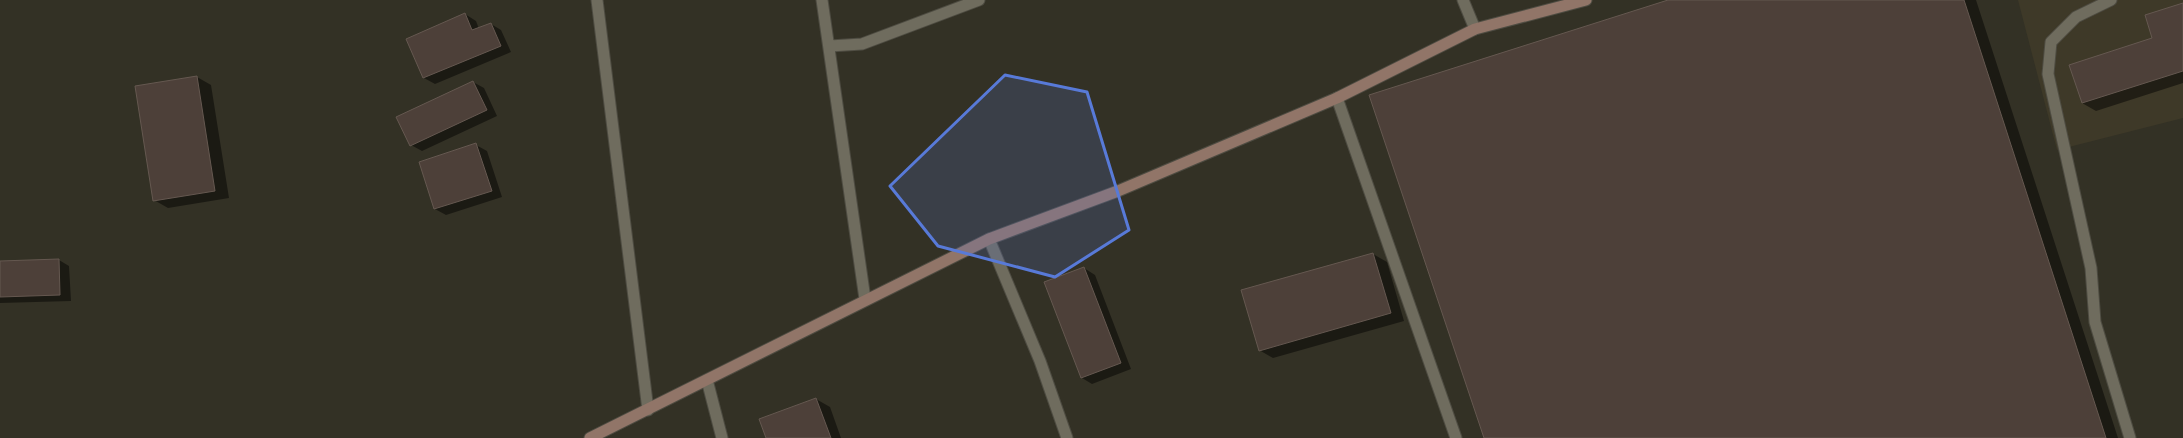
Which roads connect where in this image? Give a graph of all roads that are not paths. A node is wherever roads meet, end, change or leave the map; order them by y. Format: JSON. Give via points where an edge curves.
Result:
{"nodes":[{"id":1,"x":597,"y":0,"type":"edge"},
{"id":2,"x":822,"y":0,"type":"edge"},
{"id":3,"x":979,"y":0,"type":"edge"},
{"id":4,"x":1463,"y":0,"type":"edge"},
{"id":5,"x":1586,"y":0,"type":"edge"},
{"id":6,"x":2111,"y":0,"type":"edge"},
{"id":7,"x":1475,"y":29,"type":"junction"},
{"id":8,"x":830,"y":46,"type":"junction"},
{"id":9,"x":1336,"y":98,"type":"junction"},
{"id":10,"x":989,"y":239,"type":"junction"},
{"id":11,"x":865,"y":299,"type":"junction"},
{"id":12,"x":707,"y":380,"type":"junction"},
{"id":13,"x":648,"y":410,"type":"junction"},
{"id":14,"x":590,"y":438,"type":"edge"},
{"id":15,"x":722,"y":438,"type":"edge"},
{"id":16,"x":1067,"y":438,"type":"edge"},
{"id":17,"x":1456,"y":438,"type":"edge"},
{"id":18,"x":2130,"y":438,"type":"edge"}],
"edges":[{"from":1,"to":13,"type":"street"},
{"from":2,"to":8,"type":"street"},
{"from":3,"to":8,"type":"street","via":[[862,44]]},
{"from":4,"to":7,"type":"street"},
{"from":5,"to":7,"type":"main road"},
{"from":6,"to":18,"type":"street","via":[[2076,17],[2051,42],[2048,74],[2091,268],[2095,322]]},
{"from":7,"to":9,"type":"main road"},
{"from":8,"to":11,"type":"street"},
{"from":9,"to":10,"type":"main road","via":[[1118,191]]},
{"from":9,"to":17,"type":"street"},
{"from":10,"to":11,"type":"main road"},
{"from":10,"to":16,"type":"street","via":[[1040,361]]},
{"from":11,"to":12,"type":"main road"},
{"from":12,"to":13,"type":"main road"},
{"from":12,"to":15,"type":"street"},
{"from":13,"to":14,"type":"main road"}]}
